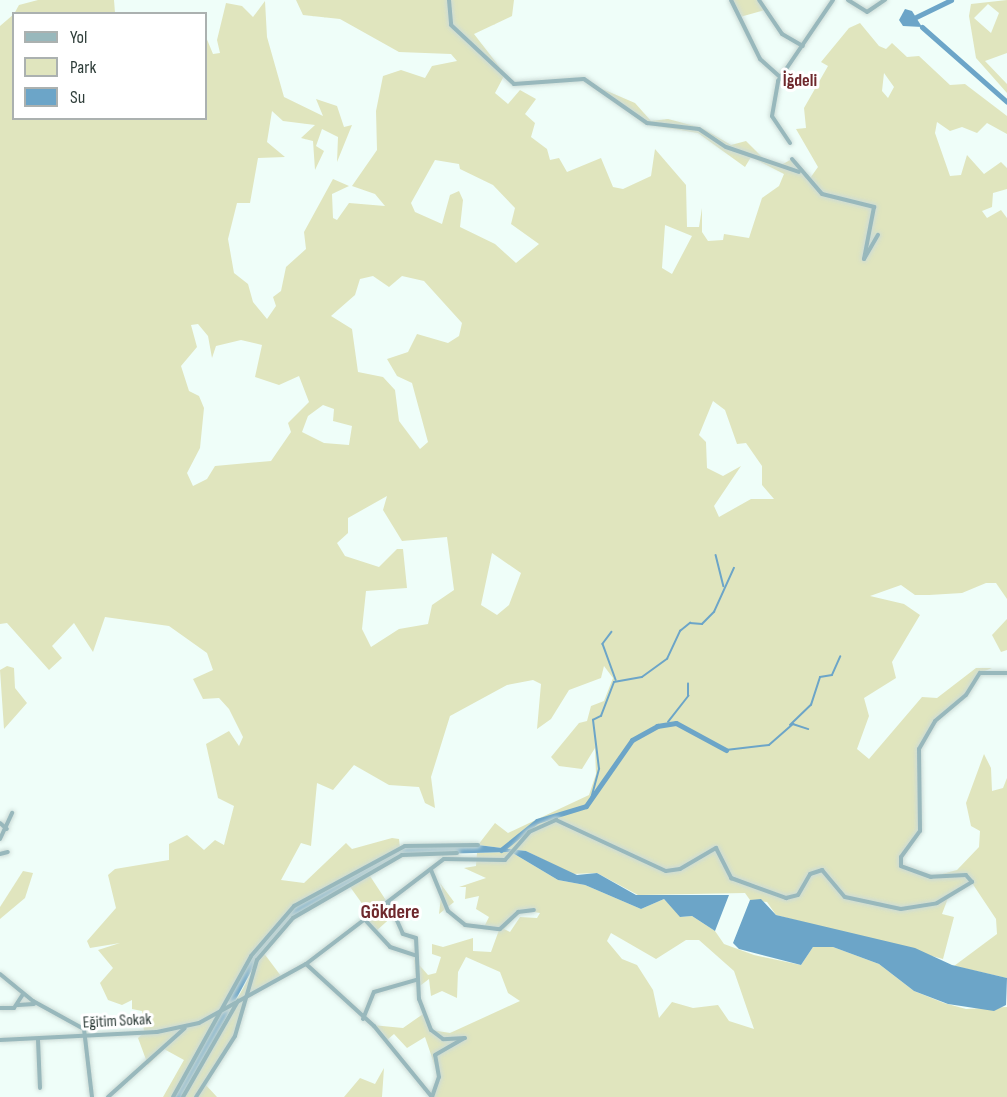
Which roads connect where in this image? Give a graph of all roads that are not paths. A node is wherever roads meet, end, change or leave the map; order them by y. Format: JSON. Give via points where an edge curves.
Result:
{"nodes":[{"id":1,"x":449,"y":0,"type":"edge"},
{"id":2,"x":730,"y":0,"type":"edge"},
{"id":3,"x":759,"y":0,"type":"edge"},
{"id":4,"x":833,"y":0,"type":"edge"},
{"id":5,"x":848,"y":0,"type":"edge"},
{"id":6,"x":885,"y":0,"type":"edge"},
{"id":7,"x":803,"y":46,"type":"junction"},
{"id":8,"x":780,"y":77,"type":"junction"},
{"id":9,"x":790,"y":143,"type":"dead end"},
{"id":10,"x":792,"y":159,"type":"dead end"},
{"id":11,"x":799,"y":172,"type":"junction"},
{"id":12,"x":878,"y":235,"type":"dead end"},
{"id":13,"x":1007,"y":673,"type":"edge"},
{"id":14,"x":12,"y":813,"type":"dead end"},
{"id":15,"x":0,"y":824,"type":"edge"},
{"id":16,"x":7,"y":829,"type":"junction"},
{"id":17,"x":0,"y":840,"type":"edge"},
{"id":18,"x":478,"y":845,"type":"dead end"},
{"id":19,"x":457,"y":851,"type":"junction"},
{"id":20,"x":8,"y":852,"type":"dead end"},
{"id":21,"x":0,"y":854,"type":"edge"},
{"id":22,"x":431,"y":870,"type":"junction"},
{"id":23,"x":388,"y":903,"type":"junction"},
{"id":24,"x":534,"y":910,"type":"dead end"},
{"id":25,"x":366,"y":921,"type":"junction"},
{"id":26,"x":279,"y":927,"type":"junction"},
{"id":27,"x":414,"y":955,"type":"junction"},
{"id":28,"x":306,"y":964,"type":"junction"},
{"id":29,"x":0,"y":974,"type":"edge"},
{"id":30,"x":416,"y":980,"type":"junction"},
{"id":31,"x":23,"y":994,"type":"junction"},
{"id":32,"x":245,"y":997,"type":"junction"},
{"id":33,"x":238,"y":1001,"type":"junction"},
{"id":34,"x":229,"y":1004,"type":"junction"},
{"id":35,"x":17,"y":1005,"type":"junction"},
{"id":36,"x":39,"y":1005,"type":"junction"},
{"id":37,"x":0,"y":1008,"type":"edge"},
{"id":38,"x":363,"y":1019,"type":"junction"},
{"id":39,"x":186,"y":1027,"type":"junction"},
{"id":40,"x":87,"y":1036,"type":"junction"},
{"id":41,"x":0,"y":1040,"type":"edge"},
{"id":42,"x":38,"y":1040,"type":"junction"},
{"id":43,"x":40,"y":1088,"type":"dead end"},
{"id":44,"x":92,"y":1097,"type":"edge"},
{"id":45,"x":108,"y":1097,"type":"edge"},
{"id":46,"x":173,"y":1097,"type":"edge"},
{"id":47,"x":183,"y":1097,"type":"edge"},
{"id":48,"x":196,"y":1097,"type":"edge"}],
"edges":[{"from":1,"to":11,"type":"street","via":[[451,25],[514,84],[584,79],[647,123],[699,129],[726,147]]},
{"from":2,"to":8,"type":"street","via":[[760,59]]},
{"from":3,"to":7,"type":"street","via":[[782,33]]},
{"from":4,"to":7,"type":"street"},
{"from":5,"to":6,"type":"street","via":[[867,12]]},
{"from":7,"to":8,"type":"street"},
{"from":8,"to":9,"type":"street","via":[[772,116]]},
{"from":10,"to":11,"type":"street"},
{"from":11,"to":12,"type":"street","via":[[826,196],[874,207],[864,259]]},
{"from":13,"to":19,"type":"street","via":[[980,673],[966,695],[935,721],[919,749],[920,831],[901,857],[901,866],[931,877],[966,875],[972,882],[929,906],[901,909],[845,897],[822,870],[810,874],[798,895],[786,898],[731,878],[716,848],[680,869],[666,871],[556,820],[529,832],[505,860],[467,856]]},
{"from":14,"to":16,"type":"street"},
{"from":15,"to":16,"type":"street"},
{"from":16,"to":17,"type":"street"},
{"from":18,"to":19,"type":"street"},
{"from":19,"to":22,"type":"street"},
{"from":19,"to":26,"type":"street","via":[[402,855],[304,908]]},
{"from":19,"to":26,"type":"street","via":[[395,850],[300,902]]},
{"from":20,"to":21,"type":"street"},
{"from":22,"to":23,"type":"street"},
{"from":22,"to":24,"type":"street","via":[[448,911],[465,925],[500,929],[518,912]]},
{"from":23,"to":25,"type":"street"},
{"from":23,"to":27,"type":"street","via":[[403,934],[416,938]]},
{"from":25,"to":27,"type":"street","via":[[390,947]]},
{"from":25,"to":28,"type":"street"},
{"from":26,"to":32,"type":"street","via":[[257,960]]},
{"from":26,"to":34,"type":"street","via":[[251,956]]},
{"from":27,"to":30,"type":"street"},
{"from":28,"to":32,"type":"street"},
{"from":28,"to":38,"type":"street"},
{"from":29,"to":31,"type":"street"},
{"from":30,"to":38,"type":"street","via":[[374,992]]},
{"from":30,"to":38,"type":"street","via":[[433,1033],[446,1040],[465,1038],[434,1056],[439,1077],[432,1097]]},
{"from":31,"to":35,"type":"street"},
{"from":31,"to":36,"type":"street"},
{"from":32,"to":33,"type":"street"},
{"from":32,"to":48,"type":"street","via":[[232,1040]]},
{"from":33,"to":34,"type":"street","name":"Eğitim Sokak"},
{"from":33,"to":47,"type":"street"},
{"from":34,"to":39,"type":"street","name":"Eğitim Sokak"},
{"from":34,"to":46,"type":"street"},
{"from":35,"to":36,"type":"street"},
{"from":35,"to":37,"type":"street"},
{"from":36,"to":40,"type":"street","via":[[70,1017]]},
{"from":39,"to":40,"type":"street","name":"Eğitim Sokak"},
{"from":39,"to":45,"type":"street"},
{"from":40,"to":42,"type":"street","name":"Eğitim Sokak"},
{"from":40,"to":44,"type":"street"},
{"from":41,"to":42,"type":"street","name":"Eğitim Sokak"},
{"from":42,"to":43,"type":"street"}]}
